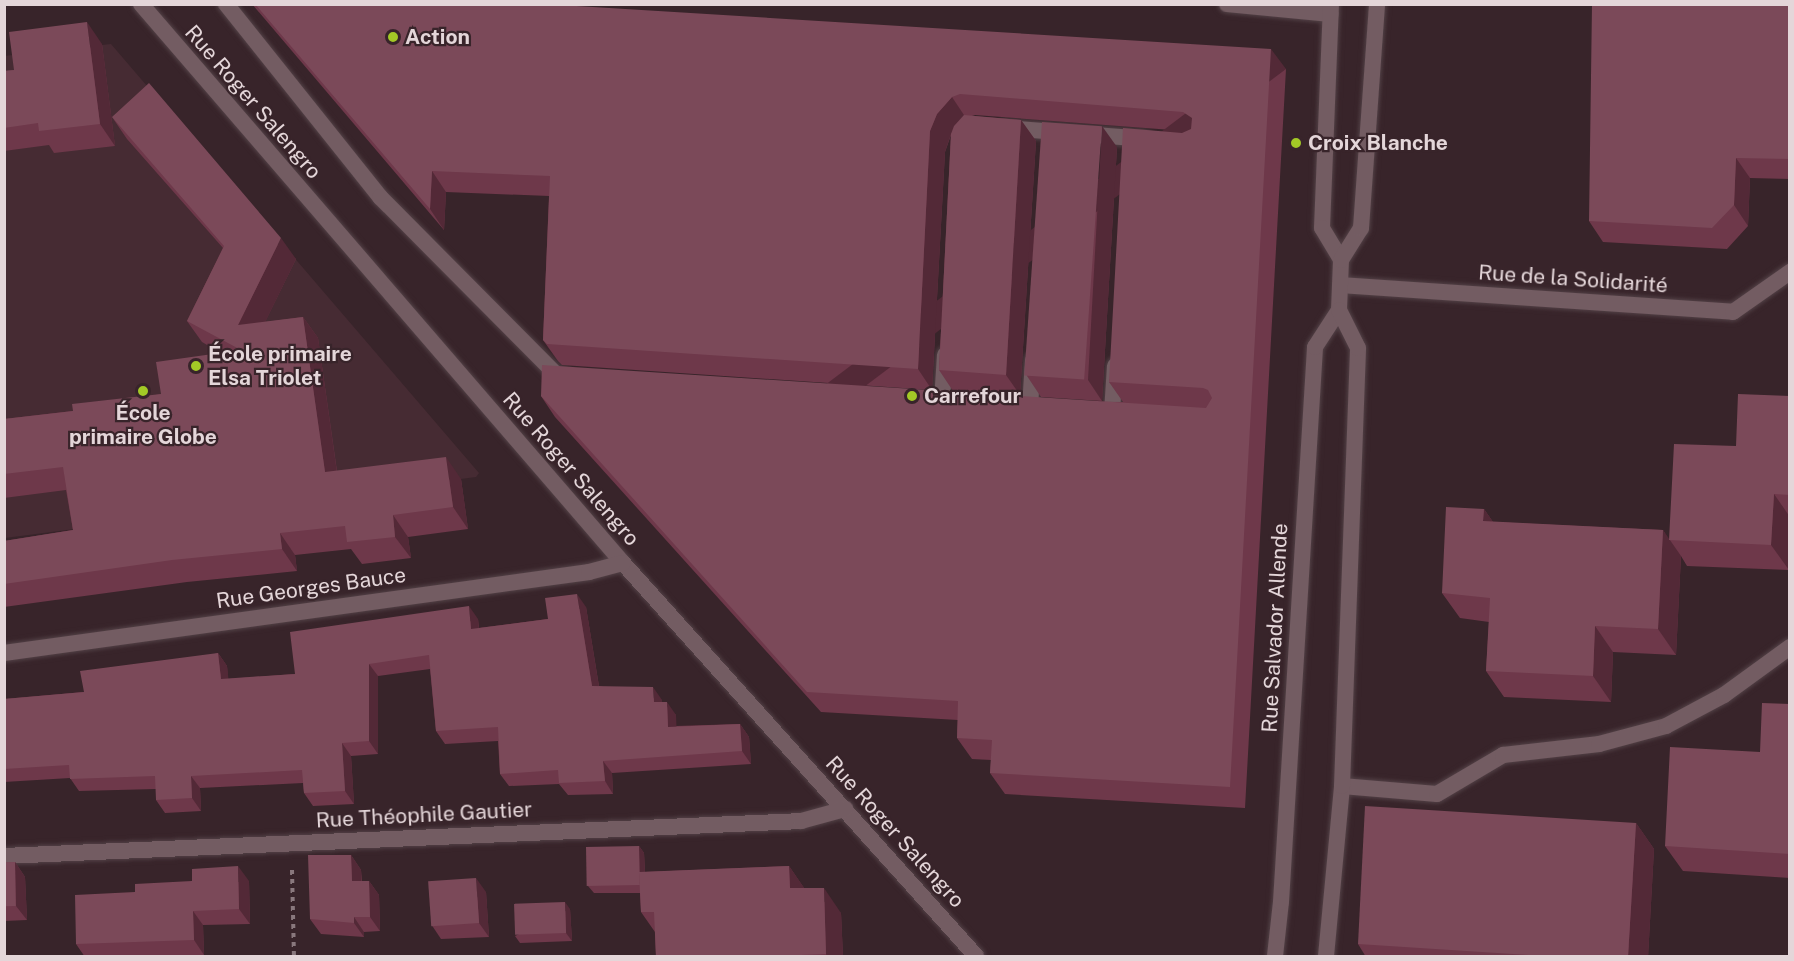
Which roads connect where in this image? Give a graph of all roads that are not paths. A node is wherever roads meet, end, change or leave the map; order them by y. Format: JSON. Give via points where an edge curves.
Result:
{"nodes":[{"id":1,"x":141,"y":4,"type":"edge"},
{"id":2,"x":226,"y":4,"type":"edge"},
{"id":3,"x":1227,"y":4,"type":"edge"},
{"id":4,"x":1377,"y":4,"type":"edge"},
{"id":5,"x":1331,"y":9,"type":"edge"},
{"id":6,"x":984,"y":126,"type":"edge"},
{"id":7,"x":1162,"y":140,"type":"edge"},
{"id":8,"x":1341,"y":260,"type":"junction"},
{"id":9,"x":1790,"y":272,"type":"edge"},
{"id":10,"x":1340,"y":285,"type":"junction"},
{"id":11,"x":1338,"y":310,"type":"junction"},
{"id":12,"x":1034,"y":338,"type":"edge"},
{"id":13,"x":945,"y":342,"type":"edge"},
{"id":14,"x":1116,"y":352,"type":"edge"},
{"id":15,"x":580,"y":377,"type":"edge"},
{"id":16,"x":964,"y":403,"type":"edge"},
{"id":17,"x":1008,"y":405,"type":"edge"},
{"id":18,"x":1112,"y":412,"type":"edge"},
{"id":19,"x":623,"y":564,"type":"junction"},
{"id":20,"x":1790,"y":646,"type":"edge"},
{"id":21,"x":4,"y":653,"type":"edge"},
{"id":22,"x":1342,"y":786,"type":"junction"},
{"id":23,"x":844,"y":809,"type":"junction"},
{"id":24,"x":4,"y":856,"type":"edge"},
{"id":25,"x":976,"y":957,"type":"edge"},
{"id":26,"x":1275,"y":957,"type":"edge"},
{"id":27,"x":1326,"y":957,"type":"edge"}],
"edges":[{"from":1,"to":19,"type":"street","name":"Rue Roger Salengro"},
{"from":2,"to":15,"type":"street","via":[[380,197],[557,375]]},
{"from":3,"to":5,"type":"street"},
{"from":4,"to":8,"type":"street","name":"Rue Salvador Allende","via":[[1361,228]]},
{"from":5,"to":8,"type":"street","via":[[1322,228]]},
{"from":6,"to":7,"type":"street","via":[[1046,137],[1128,143]]},
{"from":8,"to":10,"type":"street","name":"Rue Salvador Allende"},
{"from":9,"to":10,"type":"street","name":"Rue de la Solidarité","via":[[1733,312]]},
{"from":10,"to":11,"type":"street","name":"Rue Salvador Allende"},
{"from":11,"to":22,"type":"street","via":[[1358,348]]},
{"from":11,"to":26,"type":"street","name":"Rue Salvador Allende","via":[[1315,347]]},
{"from":12,"to":17,"type":"street","via":[[1036,407]]},
{"from":13,"to":16,"type":"street","via":[[936,401]]},
{"from":14,"to":18,"type":"street"},
{"from":19,"to":21,"type":"street","name":"Rue Georges Bauce","via":[[589,572]]},
{"from":19,"to":23,"type":"street","name":"Rue Roger Salengro"},
{"from":20,"to":22,"type":"street","via":[[1724,695],[1666,726],[1599,744],[1503,755],[1437,794]]},
{"from":22,"to":27,"type":"street"},
{"from":23,"to":24,"type":"street","name":"Rue Théophile Gautier","via":[[801,821]]},
{"from":23,"to":25,"type":"street","name":"Rue Roger Salengro"}]}
